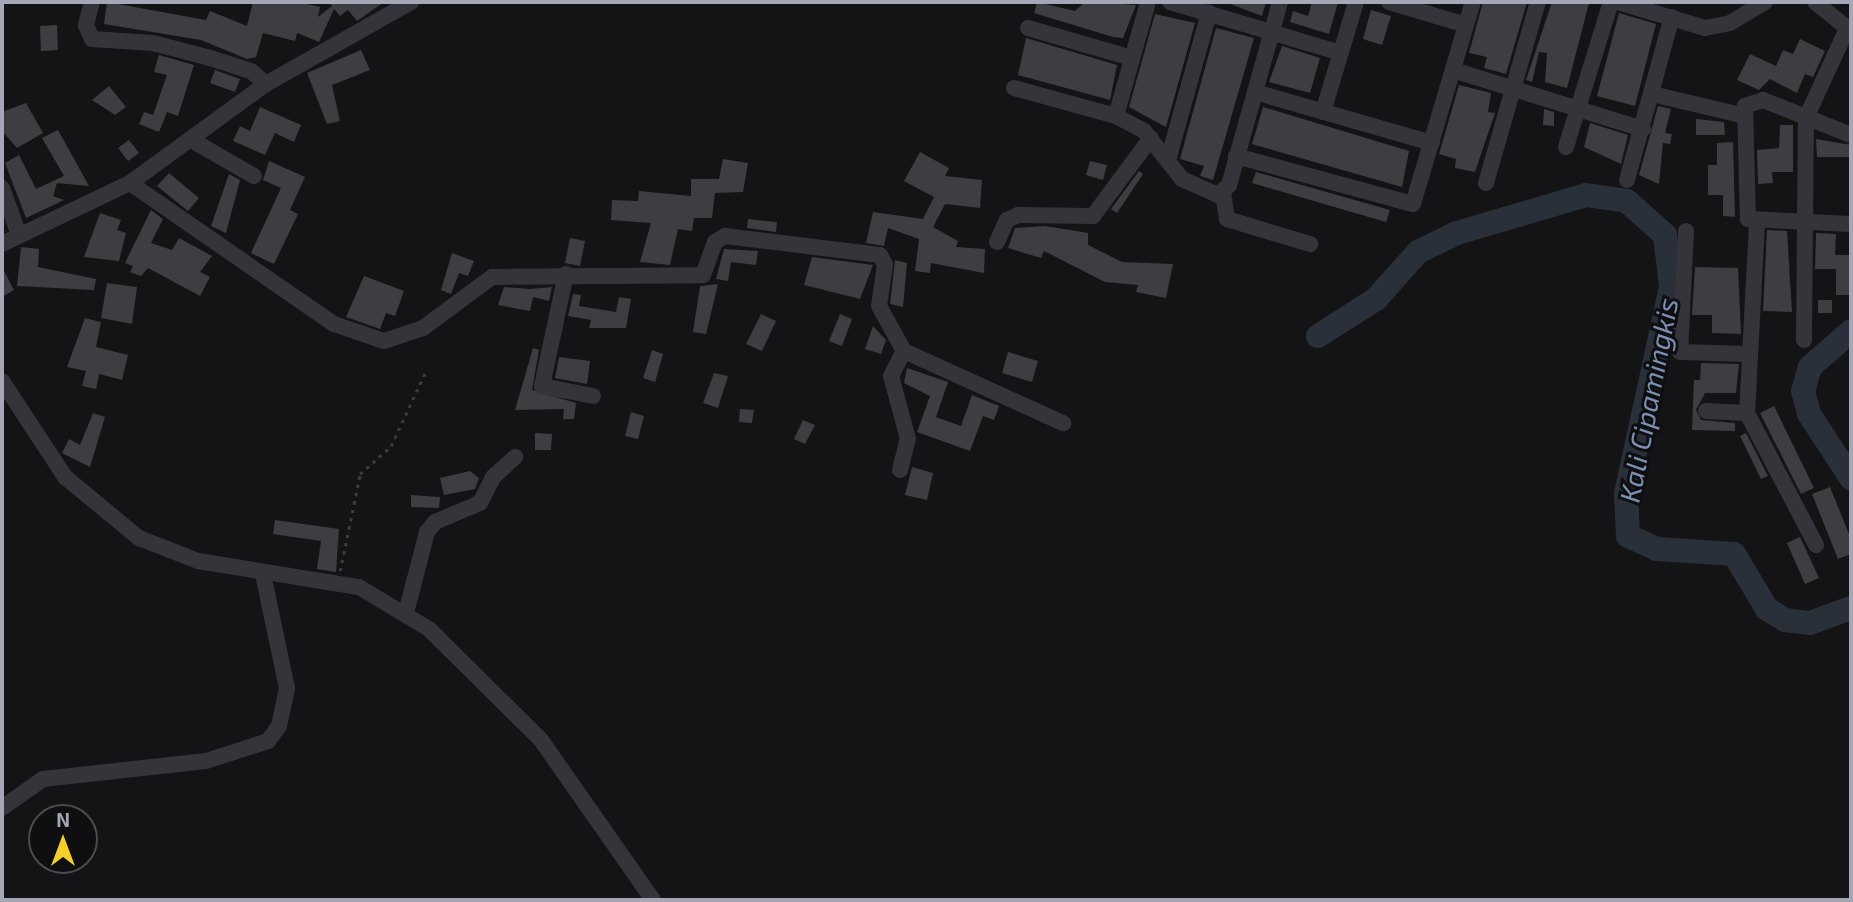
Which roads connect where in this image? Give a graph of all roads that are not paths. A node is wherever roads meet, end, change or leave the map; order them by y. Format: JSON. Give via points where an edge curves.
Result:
{"nodes":[{"id":1,"x":92,"y":2,"type":"edge"},
{"id":2,"x":411,"y":2,"type":"edge"},
{"id":3,"x":1148,"y":2,"type":"edge"},
{"id":4,"x":1170,"y":2,"type":"edge"},
{"id":5,"x":1280,"y":2,"type":"edge"},
{"id":6,"x":1356,"y":2,"type":"edge"},
{"id":7,"x":1389,"y":2,"type":"edge"},
{"id":8,"x":1473,"y":2,"type":"edge"},
{"id":9,"x":1538,"y":2,"type":"edge"},
{"id":10,"x":1611,"y":2,"type":"edge"},
{"id":11,"x":1618,"y":2,"type":"edge"},
{"id":12,"x":1765,"y":2,"type":"edge"},
{"id":13,"x":1815,"y":2,"type":"edge"},
{"id":14,"x":1209,"y":13,"type":"junction"},
{"id":15,"x":1672,"y":17,"type":"junction"},
{"id":16,"x":1466,"y":25,"type":"junction"},
{"id":17,"x":1028,"y":28,"type":"dead end"},
{"id":18,"x":1849,"y":30,"type":"edge"},
{"id":19,"x":1272,"y":32,"type":"junction"},
{"id":20,"x":1341,"y":52,"type":"junction"},
{"id":21,"x":1132,"y":58,"type":"junction"},
{"id":22,"x":1453,"y":70,"type":"junction"},
{"id":23,"x":266,"y":84,"type":"junction"},
{"id":24,"x":1013,"y":88,"type":"dead end"},
{"id":25,"x":1513,"y":89,"type":"junction"},
{"id":26,"x":1255,"y":92,"type":"junction"},
{"id":27,"x":1652,"y":94,"type":"junction"},
{"id":28,"x":1578,"y":108,"type":"junction"},
{"id":29,"x":1323,"y":112,"type":"junction"},
{"id":30,"x":1116,"y":116,"type":"junction"},
{"id":31,"x":1745,"y":117,"type":"junction"},
{"id":32,"x":1806,"y":118,"type":"junction"},
{"id":33,"x":1643,"y":129,"type":"junction"},
{"id":34,"x":1851,"y":135,"type":"edge"},
{"id":35,"x":1151,"y":138,"type":"junction"},
{"id":36,"x":195,"y":142,"type":"junction"},
{"id":37,"x":1433,"y":144,"type":"junction"},
{"id":38,"x":1566,"y":147,"type":"dead end"},
{"id":39,"x":1236,"y":156,"type":"junction"},
{"id":40,"x":1168,"y":160,"type":"junction"},
{"id":41,"x":254,"y":176,"type":"dead end"},
{"id":42,"x":1628,"y":180,"type":"dead end"},
{"id":43,"x":130,"y":183,"type":"junction"},
{"id":44,"x":1486,"y":183,"type":"dead end"},
{"id":45,"x":2,"y":188,"type":"edge"},
{"id":46,"x":1223,"y":193,"type":"junction"},
{"id":47,"x":1756,"y":223,"type":"junction"},
{"id":48,"x":1802,"y":224,"type":"junction"},
{"id":49,"x":1851,"y":225,"type":"edge"},
{"id":50,"x":1686,"y":231,"type":"dead end"},
{"id":51,"x":19,"y":235,"type":"junction"},
{"id":52,"x":996,"y":242,"type":"dead end"},
{"id":53,"x":2,"y":244,"type":"edge"},
{"id":54,"x":1310,"y":244,"type":"dead end"},
{"id":55,"x":566,"y":274,"type":"junction"},
{"id":56,"x":1804,"y":340,"type":"dead end"},
{"id":57,"x":904,"y":351,"type":"junction"},
{"id":58,"x":1749,"y":354,"type":"junction"},
{"id":59,"x":2,"y":381,"type":"edge"},
{"id":60,"x":593,"y":396,"type":"dead end"},
{"id":61,"x":1706,"y":411,"type":"dead end"},
{"id":62,"x":1747,"y":413,"type":"junction"},
{"id":63,"x":1063,"y":423,"type":"dead end"},
{"id":64,"x":515,"y":457,"type":"dead end"},
{"id":65,"x":900,"y":470,"type":"dead end"},
{"id":66,"x":1816,"y":545,"type":"dead end"},
{"id":67,"x":263,"y":574,"type":"junction"},
{"id":68,"x":406,"y":613,"type":"junction"},
{"id":69,"x":2,"y":808,"type":"edge"},
{"id":70,"x":653,"y":900,"type":"edge"}],
"edges":[{"from":1,"to":23,"type":"street","via":[[86,25],[92,39],[153,43],[211,58],[251,71]]},
{"from":2,"to":23,"type":"street"},
{"from":3,"to":21,"type":"street"},
{"from":4,"to":14,"type":"street"},
{"from":5,"to":19,"type":"street"},
{"from":6,"to":20,"type":"street"},
{"from":7,"to":16,"type":"street"},
{"from":8,"to":16,"type":"street"},
{"from":9,"to":25,"type":"street"},
{"from":10,"to":28,"type":"street"},
{"from":11,"to":15,"type":"street"},
{"from":12,"to":15,"type":"street","via":[[1717,28]]},
{"from":13,"to":18,"type":"street"},
{"from":14,"to":19,"type":"street"},
{"from":14,"to":40,"type":"street"},
{"from":15,"to":27,"type":"street"},
{"from":16,"to":22,"type":"street"},
{"from":17,"to":21,"type":"street"},
{"from":18,"to":32,"type":"street"},
{"from":19,"to":20,"type":"street"},
{"from":19,"to":26,"type":"street"},
{"from":20,"to":29,"type":"street"},
{"from":21,"to":30,"type":"street"},
{"from":22,"to":25,"type":"street"},
{"from":22,"to":37,"type":"street"},
{"from":23,"to":36,"type":"street"},
{"from":24,"to":30,"type":"street"},
{"from":25,"to":28,"type":"street"},
{"from":25,"to":44,"type":"street"},
{"from":26,"to":29,"type":"street"},
{"from":26,"to":39,"type":"street"},
{"from":27,"to":31,"type":"street"},
{"from":27,"to":33,"type":"street"},
{"from":28,"to":33,"type":"street"},
{"from":28,"to":38,"type":"street"},
{"from":29,"to":37,"type":"street"},
{"from":30,"to":35,"type":"street"},
{"from":31,"to":32,"type":"street","via":[[1748,102],[1757,100]]},
{"from":31,"to":47,"type":"street","via":[[1745,214]]},
{"from":32,"to":34,"type":"street"},
{"from":32,"to":48,"type":"street"},
{"from":33,"to":42,"type":"street"},
{"from":35,"to":40,"type":"street"},
{"from":35,"to":52,"type":"street","via":[[1093,216],[1018,215],[1007,220]]},
{"from":36,"to":41,"type":"street"},
{"from":36,"to":43,"type":"street"},
{"from":37,"to":39,"type":"street","via":[[1420,197],[1409,204]]},
{"from":39,"to":46,"type":"street"},
{"from":40,"to":46,"type":"street","via":[[1195,190]]},
{"from":43,"to":51,"type":"street"},
{"from":43,"to":55,"type":"street","via":[[334,324],[367,339],[411,335],[492,277]]},
{"from":45,"to":51,"type":"street"},
{"from":46,"to":54,"type":"street","via":[[1227,219]]},
{"from":47,"to":48,"type":"street"},
{"from":47,"to":58,"type":"street"},
{"from":48,"to":49,"type":"street"},
{"from":48,"to":56,"type":"street"},
{"from":50,"to":58,"type":"street","via":[[1680,352]]},
{"from":51,"to":53,"type":"street"},
{"from":55,"to":57,"type":"street","via":[[703,275],[715,242],[724,236],[880,255],[885,265],[878,306]]},
{"from":55,"to":60,"type":"street","via":[[542,386]]},
{"from":57,"to":63,"type":"street"},
{"from":57,"to":65,"type":"street","via":[[891,376],[908,439]]},
{"from":58,"to":62,"type":"street"},
{"from":59,"to":67,"type":"street","via":[[65,477],[115,524],[171,552]]},
{"from":61,"to":62,"type":"street"},
{"from":62,"to":66,"type":"street"},
{"from":64,"to":68,"type":"street","via":[[493,477],[480,503],[435,522],[427,532]]},
{"from":67,"to":68,"type":"street","via":[[338,581]]},
{"from":67,"to":69,"type":"street","via":[[287,688],[285,709],[268,741],[206,761],[43,779]]},
{"from":68,"to":70,"type":"street","via":[[480,674],[541,740]]}]}
